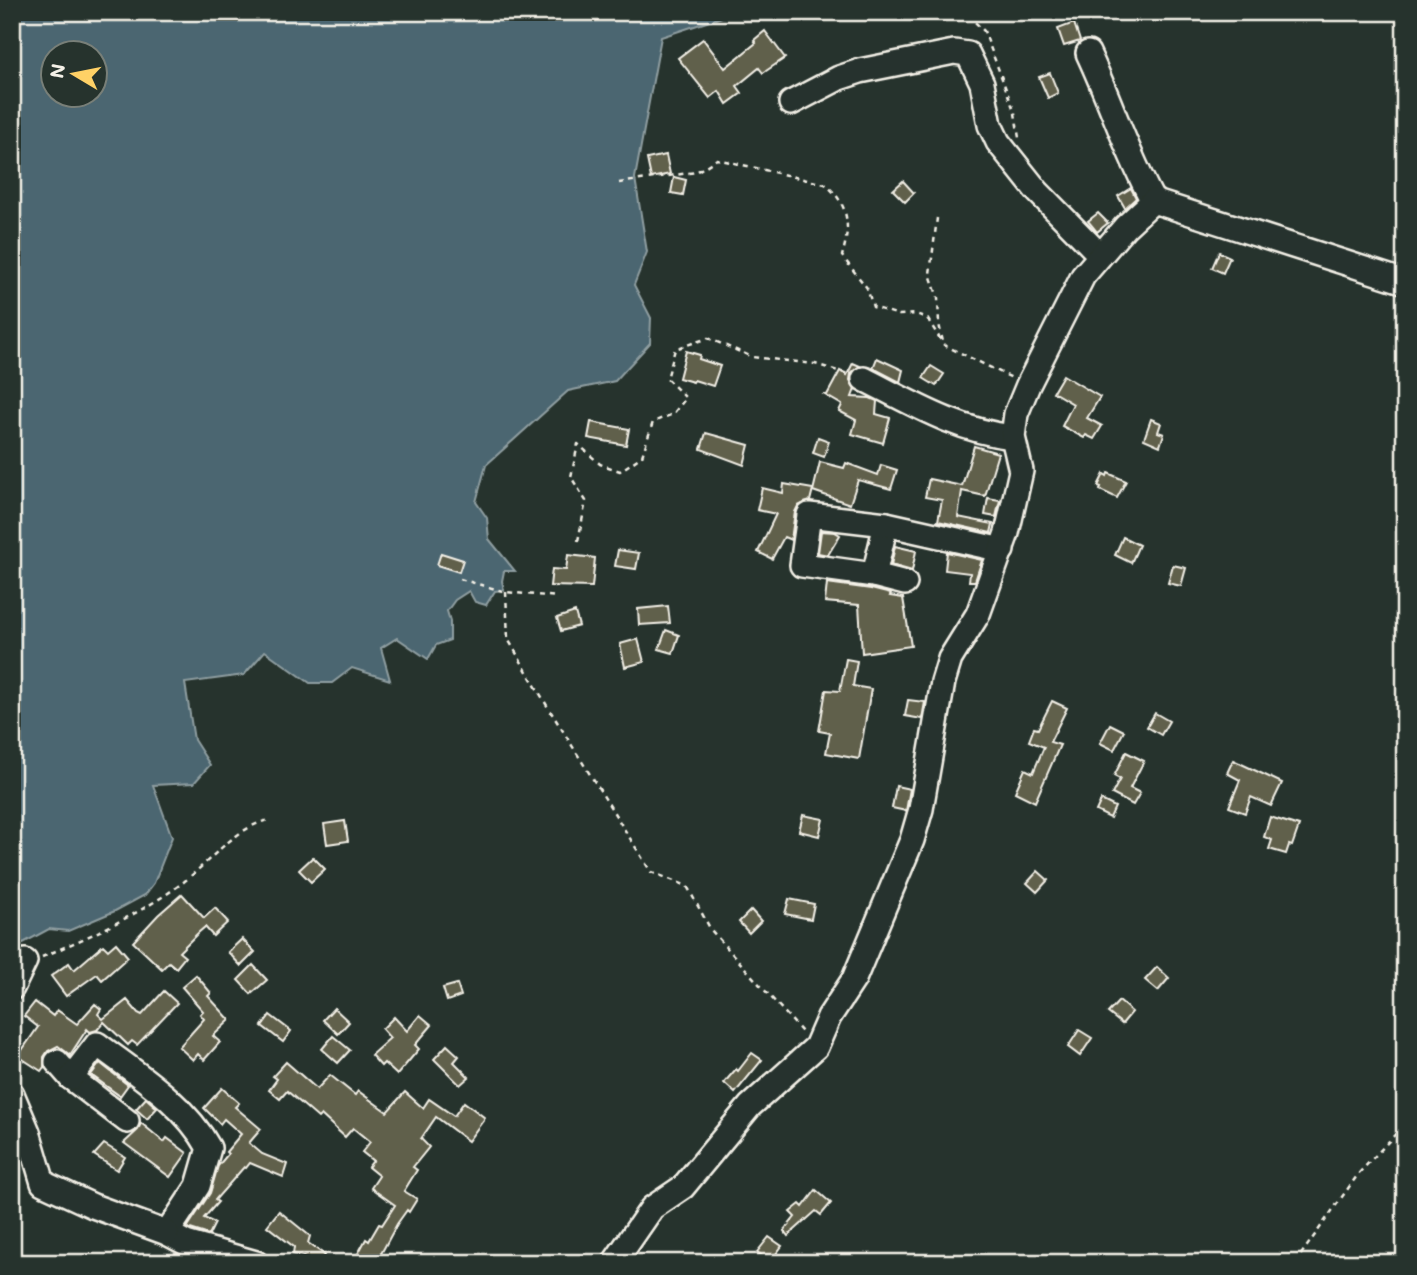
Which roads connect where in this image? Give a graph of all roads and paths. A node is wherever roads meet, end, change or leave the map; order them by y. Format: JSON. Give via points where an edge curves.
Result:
{"nodes":[{"id":1,"x":958,"y":12,"type":"edge"},
{"id":2,"x":1088,"y":53,"type":"dead end"},
{"id":3,"x":791,"y":103,"type":"dead end"},
{"id":4,"x":1020,"y":144,"type":"dead end"},
{"id":5,"x":619,"y":183,"type":"dead end"},
{"id":6,"x":1153,"y":201,"type":"junction"},
{"id":7,"x":937,"y":218,"type":"dead end"},
{"id":8,"x":1100,"y":255,"type":"junction"},
{"id":9,"x":1405,"y":282,"type":"edge"},
{"id":10,"x":944,"y":345,"type":"junction"},
{"id":11,"x":864,"y":379,"type":"joint"},
{"id":12,"x":1028,"y":385,"type":"junction"},
{"id":13,"x":1013,"y":437,"type":"junction"},
{"id":14,"x":886,"y":524,"type":"junction"},
{"id":15,"x":578,"y":541,"type":"dead end"},
{"id":16,"x":1002,"y":550,"type":"junction"},
{"id":17,"x":874,"y":575,"type":"junction"},
{"id":18,"x":460,"y":579,"type":"dead end"},
{"id":19,"x":905,"y":583,"type":"dead end"},
{"id":20,"x":506,"y":592,"type":"junction"},
{"id":21,"x":557,"y":597,"type":"dead end"},
{"id":22,"x":268,"y":820,"type":"dead end"},
{"id":23,"x":25,"y":961,"type":"joint"},
{"id":24,"x":12,"y":988,"type":"edge"},
{"id":25,"x":816,"y":1047,"type":"junction"},
{"id":26,"x":12,"y":1094,"type":"edge"},
{"id":27,"x":127,"y":1121,"type":"dead end"},
{"id":28,"x":1405,"y":1124,"type":"edge"},
{"id":29,"x":167,"y":1233,"type":"junction"},
{"id":30,"x":256,"y":1263,"type":"edge"},
{"id":31,"x":614,"y":1263,"type":"edge"},
{"id":32,"x":1295,"y":1263,"type":"edge"}],
"edges":[{"from":1,"to":4,"type":"path","via":[[984,31],[1015,113]]},
{"from":2,"to":6,"type":"street"},
{"from":3,"to":8,"type":"street","via":[[860,71],[954,52],[968,54],[982,83],[998,142],[1037,191]]},
{"from":5,"to":10,"type":"path","via":[[696,172],[718,159],[825,184],[838,195],[845,210],[847,241],[842,256],[867,288],[873,307],[927,318]]},
{"from":6,"to":8,"type":"street"},
{"from":6,"to":9,"type":"street"},
{"from":7,"to":10,"type":"path","via":[[930,274],[939,298]]},
{"from":8,"to":12,"type":"street","via":[[1083,276]]},
{"from":10,"to":12,"type":"path"},
{"from":11,"to":13,"type":"street","via":[[955,425]]},
{"from":11,"to":15,"type":"path","via":[[815,364],[752,357],[708,338],[674,349],[667,379],[686,398],[673,414],[653,422],[642,456],[620,471],[600,464],[578,444],[571,477],[586,501]]},
{"from":12,"to":13,"type":"street"},
{"from":13,"to":16,"type":"street","via":[[1021,471]]},
{"from":14,"to":16,"type":"street"},
{"from":14,"to":17,"type":"street"},
{"from":14,"to":17,"type":"street","via":[[809,514],[802,565]]},
{"from":16,"to":25,"type":"street","via":[[978,614],[950,659],[912,840],[854,979]]},
{"from":17,"to":19,"type":"street"},
{"from":18,"to":20,"type":"path"},
{"from":20,"to":21,"type":"path"},
{"from":20,"to":25,"type":"path","via":[[508,639],[651,872],[687,886],[711,930]]},
{"from":22,"to":23,"type":"path","via":[[256,824],[147,906],[104,930]]},
{"from":23,"to":24,"type":"street"},
{"from":25,"to":31,"type":"street","via":[[750,1106],[683,1187],[652,1208]]},
{"from":26,"to":29,"type":"street","via":[[43,1183]]},
{"from":27,"to":29,"type":"street","via":[[64,1070],[97,1044],[165,1097],[200,1131],[209,1148],[198,1186]]},
{"from":28,"to":32,"type":"path","via":[[1359,1173]]},
{"from":29,"to":30,"type":"street"}]}
